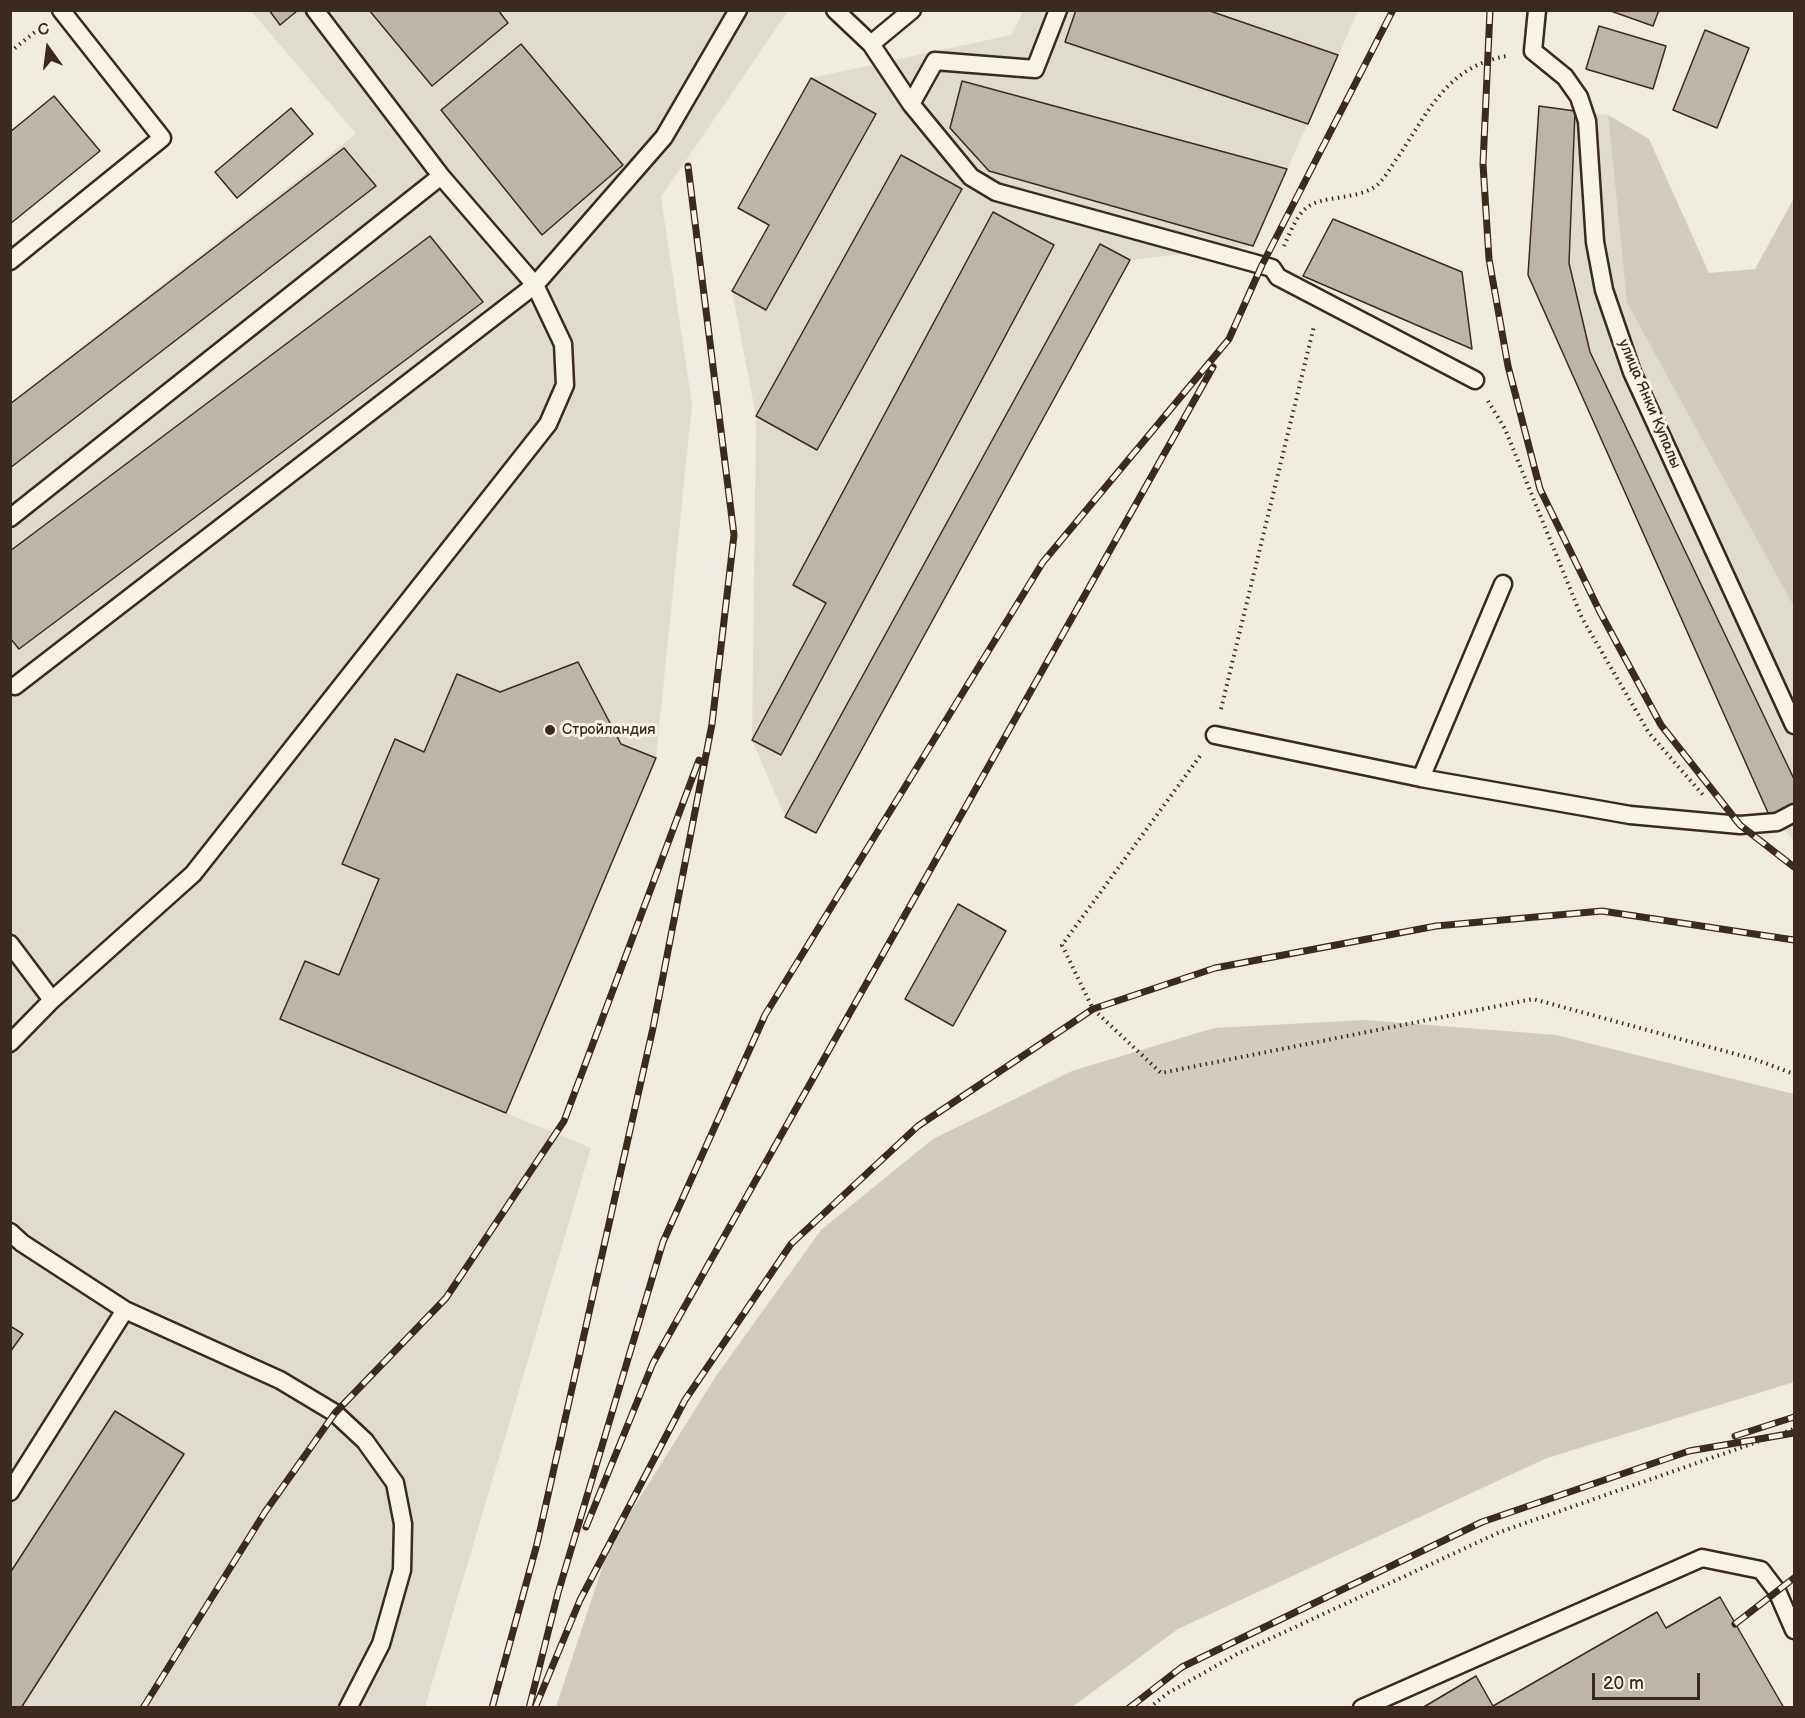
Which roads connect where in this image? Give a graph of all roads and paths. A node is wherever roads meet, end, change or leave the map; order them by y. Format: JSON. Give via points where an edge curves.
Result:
{"nodes":[{"id":1,"x":315,"y":10,"type":"edge"},
{"id":2,"x":738,"y":10,"type":"edge"},
{"id":3,"x":835,"y":10,"type":"edge"},
{"id":4,"x":912,"y":10,"type":"edge"},
{"id":5,"x":1058,"y":10,"type":"edge"},
{"id":6,"x":1537,"y":10,"type":"edge"},
{"id":7,"x":61,"y":11,"type":"edge"},
{"id":8,"x":871,"y":44,"type":"junction"},
{"id":9,"x":1533,"y":51,"type":"junction"},
{"id":10,"x":10,"y":52,"type":"edge"},
{"id":11,"x":911,"y":104,"type":"junction"},
{"id":12,"x":441,"y":176,"type":"junction"},
{"id":13,"x":10,"y":261,"type":"edge"},
{"id":14,"x":1272,"y":268,"type":"junction"},
{"id":15,"x":535,"y":285,"type":"junction"},
{"id":16,"x":1320,"y":300,"type":"junction"},
{"id":17,"x":1475,"y":380,"type":"joint"},
{"id":18,"x":10,"y":518,"type":"edge"},
{"id":19,"x":1503,"y":584,"type":"dead end"},
{"id":20,"x":12,"y":686,"type":"edge"},
{"id":21,"x":1794,"y":725,"type":"edge"},
{"id":22,"x":1215,"y":735,"type":"junction"},
{"id":23,"x":1421,"y":778,"type":"junction"},
{"id":24,"x":1794,"y":813,"type":"edge"},
{"id":25,"x":1740,"y":825,"type":"junction"},
{"id":26,"x":10,"y":944,"type":"edge"},
{"id":27,"x":52,"y":1000,"type":"junction"},
{"id":28,"x":10,"y":1043,"type":"edge"},
{"id":29,"x":1794,"y":1074,"type":"edge"},
{"id":30,"x":10,"y":1232,"type":"edge"},
{"id":31,"x":125,"y":1310,"type":"junction"},
{"id":32,"x":1794,"y":1429,"type":"edge"},
{"id":33,"x":10,"y":1492,"type":"edge"},
{"id":34,"x":1794,"y":1630,"type":"edge"},
{"id":35,"x":348,"y":1707,"type":"edge"},
{"id":36,"x":1149,"y":1707,"type":"edge"},
{"id":37,"x":1362,"y":1707,"type":"edge"}],
"edges":[{"from":1,"to":12,"type":"lane"},
{"from":2,"to":15,"type":"lane","via":[[664,137]]},
{"from":3,"to":8,"type":"lane"},
{"from":4,"to":8,"type":"lane"},
{"from":5,"to":11,"type":"lane","via":[[1035,69],[935,61]]},
{"from":6,"to":9,"type":"lane"},
{"from":7,"to":10,"type":"path"},
{"from":7,"to":13,"type":"lane","via":[[162,138]]},
{"from":8,"to":11,"type":"lane"},
{"from":9,"to":14,"type":"path","via":[[1486,59],[1461,72],[1443,91],[1378,185],[1361,195],[1313,204],[1302,211]]},
{"from":9,"to":21,"type":"lane","name":"улица Янки Купалы","via":[[1565,76],[1579,97],[1587,121],[1595,242],[1604,290],[1632,372]]},
{"from":11,"to":14,"type":"lane","via":[[971,177],[996,192]]},
{"from":12,"to":15,"type":"lane"},
{"from":12,"to":18,"type":"lane"},
{"from":14,"to":16,"type":"lane","via":[[1278,277]]},
{"from":15,"to":20,"type":"lane"},
{"from":15,"to":27,"type":"lane","via":[[563,344],[565,386],[548,424],[193,874]]},
{"from":16,"to":17,"type":"lane"},
{"from":16,"to":22,"type":"path"},
{"from":17,"to":25,"type":"path","via":[[1505,429],[1582,618],[1649,733],[1718,813]]},
{"from":19,"to":23,"type":"lane"},
{"from":22,"to":23,"type":"lane"},
{"from":22,"to":29,"type":"path","via":[[1062,945],[1093,1009],[1161,1073],[1533,999],[1754,1059]]},
{"from":23,"to":25,"type":"lane","via":[[1630,815]]},
{"from":24,"to":25,"type":"lane","via":[[1777,822]]},
{"from":26,"to":27,"type":"lane"},
{"from":27,"to":28,"type":"lane"},
{"from":30,"to":31,"type":"lane","via":[[22,1244]]},
{"from":31,"to":33,"type":"lane"},
{"from":31,"to":35,"type":"lane","via":[[280,1380],[335,1413],[365,1441],[395,1483],[403,1524],[402,1570],[381,1644]]},
{"from":32,"to":36,"type":"path","via":[[1500,1532],[1237,1654]]},
{"from":34,"to":37,"type":"lane","via":[[1777,1591],[1761,1570],[1702,1558]]}]}
